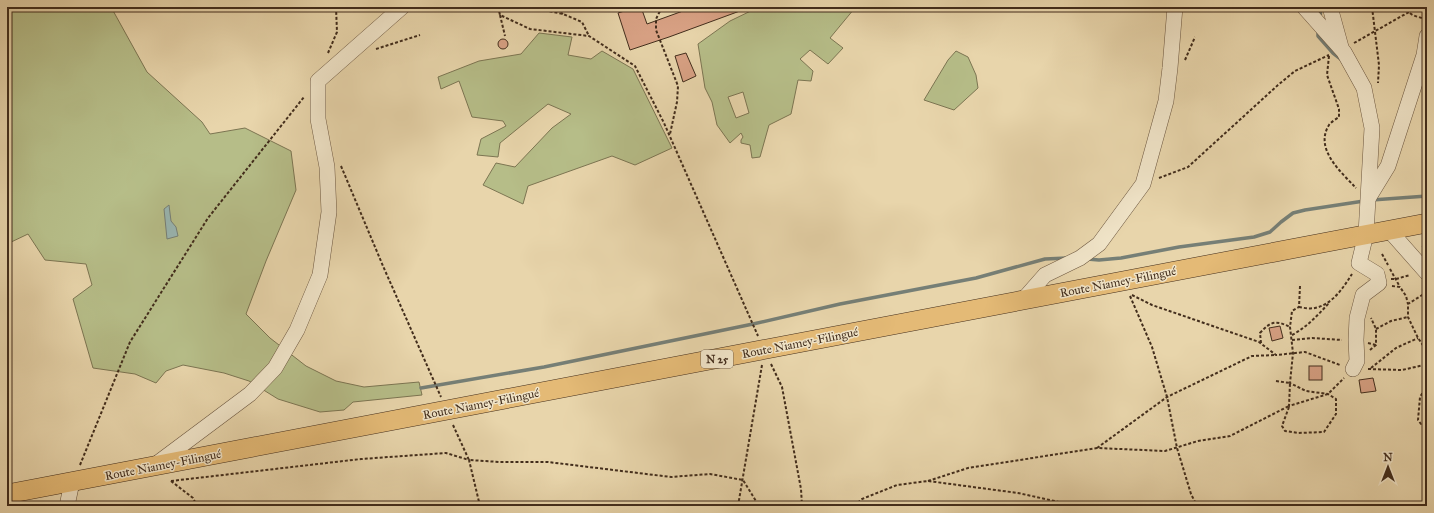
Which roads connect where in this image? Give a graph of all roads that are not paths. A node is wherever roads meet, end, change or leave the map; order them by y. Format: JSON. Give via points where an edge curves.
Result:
{"nodes":[{"id":1,"x":402,"y":7,"type":"edge"},
{"id":2,"x":1175,"y":7,"type":"edge"},
{"id":3,"x":1304,"y":7,"type":"edge"},
{"id":4,"x":1330,"y":7,"type":"edge"},
{"id":5,"x":1427,"y":36,"type":"edge"},
{"id":6,"x":1336,"y":53,"type":"junction"},
{"id":7,"x":1368,"y":200,"type":"junction"},
{"id":8,"x":1427,"y":223,"type":"edge"},
{"id":9,"x":1389,"y":230,"type":"junction"},
{"id":10,"x":1366,"y":234,"type":"junction"},
{"id":11,"x":1426,"y":272,"type":"edge"},
{"id":12,"x":1023,"y":300,"type":"junction"},
{"id":13,"x":1353,"y":369,"type":"road end"},
{"id":14,"x":152,"y":467,"type":"junction"},
{"id":15,"x":72,"y":482,"type":"junction"},
{"id":16,"x":7,"y":494,"type":"edge"},
{"id":17,"x":66,"y":506,"type":"edge"}],
"edges":[{"from":1,"to":14,"type":"street","via":[[318,80],[318,118],[327,167],[329,212],[320,274],[297,330],[275,368],[250,394]]},
{"from":2,"to":12,"type":"street","via":[[1166,101],[1143,184],[1100,244],[1080,258],[1045,274]]},
{"from":3,"to":6,"type":"street"},
{"from":4,"to":6,"type":"street"},
{"from":5,"to":7,"type":"street","via":[[1424,55],[1388,166]]},
{"from":6,"to":7,"type":"street","via":[[1364,88],[1372,128]]},
{"from":7,"to":10,"type":"street"},
{"from":8,"to":9,"type":"main road","name":"Route Niamey-Filingué","number":"N 25"},
{"from":9,"to":10,"type":"main road","name":"Route Niamey-Filingué","number":"N 25"},
{"from":9,"to":11,"type":"street"},
{"from":10,"to":12,"type":"main road","name":"Route Niamey-Filingué","number":"N 25"},
{"from":10,"to":13,"type":"street","via":[[1359,263],[1378,278],[1363,295],[1357,318],[1357,361]]},
{"from":12,"to":14,"type":"main road","name":"Route Niamey-Filingué","number":"N 25"},
{"from":14,"to":15,"type":"main road","name":"Route Niamey-Filingué","number":"N 25"},
{"from":15,"to":16,"type":"main road","name":"Route Niamey-Filingué","number":"N 25"},
{"from":15,"to":17,"type":"street"}]}
